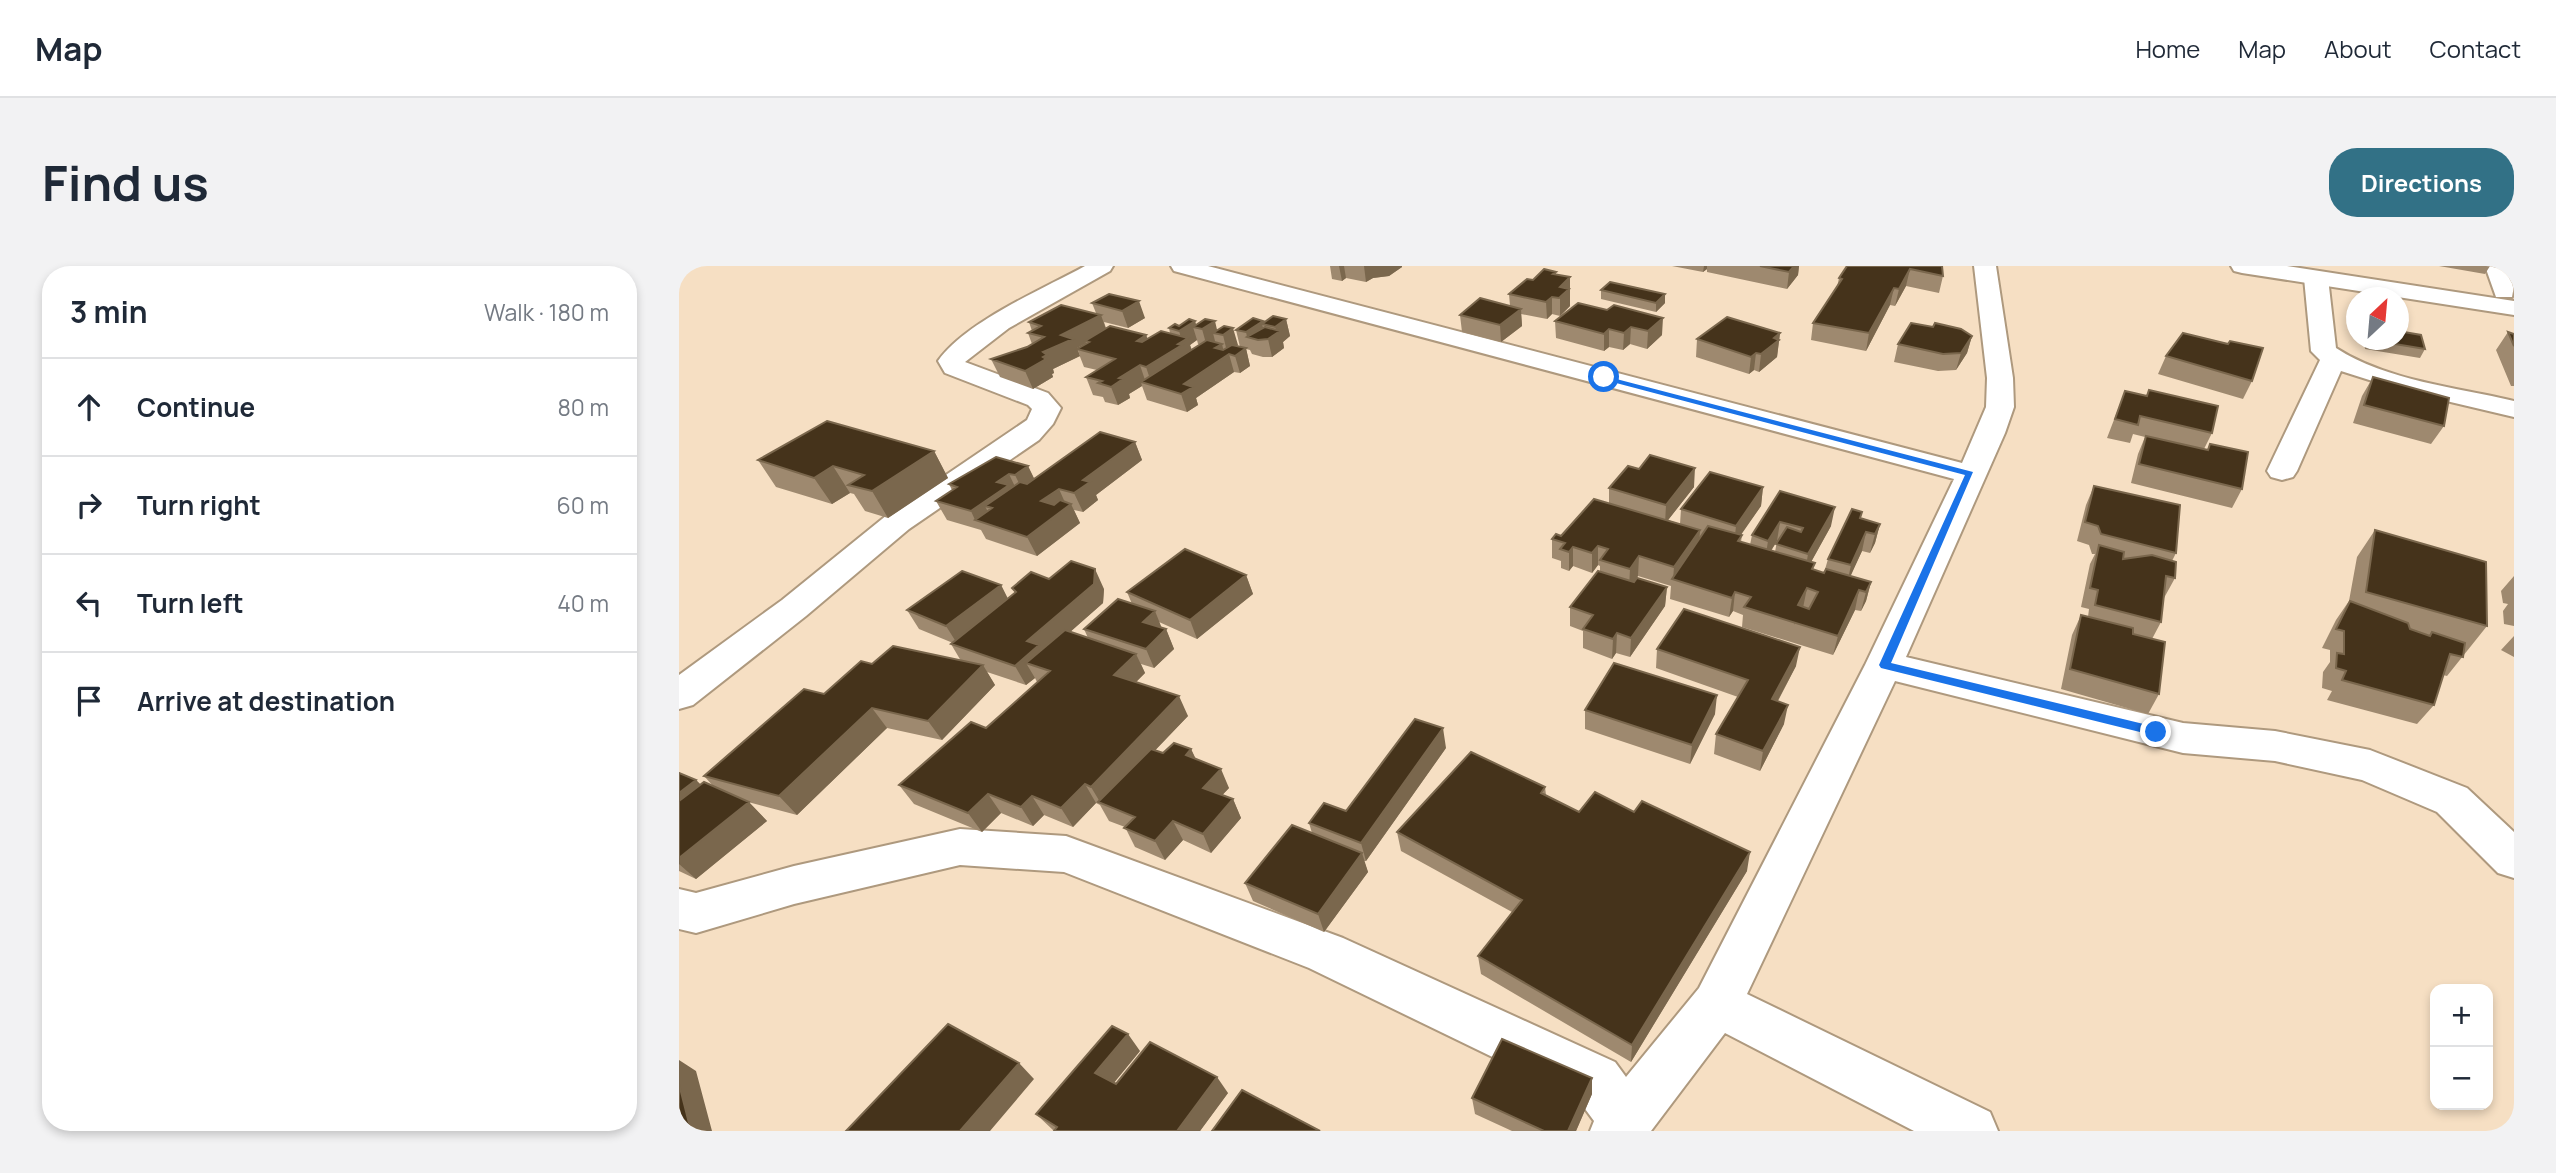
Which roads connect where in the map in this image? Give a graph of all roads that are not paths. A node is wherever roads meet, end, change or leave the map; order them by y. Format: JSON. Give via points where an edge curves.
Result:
{"nodes":[{"id":1,"x":1102,"y":266,"type":"edge"},
{"id":2,"x":1182,"y":266,"type":"edge"},
{"id":3,"x":1985,"y":266,"type":"edge"},
{"id":4,"x":2242,"y":266,"type":"edge"},
{"id":5,"x":2341,"y":266,"type":"edge"},
{"id":6,"x":2495,"y":266,"type":"edge"},
{"id":7,"x":2316,"y":278,"type":"junction"},
{"id":8,"x":2511,"y":298,"type":"edge"},
{"id":9,"x":2333,"y":360,"type":"junction"},
{"id":10,"x":2514,"y":409,"type":"edge"},
{"id":11,"x":2283,"y":471,"type":"dead end"},
{"id":12,"x":1970,"y":474,"type":"junction"},
{"id":13,"x":1885,"y":665,"type":"junction"},
{"id":14,"x":679,"y":695,"type":"edge"},
{"id":15,"x":2514,"y":860,"type":"edge"},
{"id":16,"x":685,"y":916,"type":"edge"},
{"id":17,"x":1717,"y":1004,"type":"junction"},
{"id":18,"x":1621,"y":1125,"type":"edge"},
{"id":19,"x":1971,"y":1131,"type":"edge"}],
"edges":[{"from":1,"to":14,"type":"street","via":[[997,326],[951,361],[954,367],[1038,398],[1047,408],[1039,424],[898,522]]},
{"from":2,"to":12,"type":"street"},
{"from":3,"to":12,"type":"street","via":[[2000,407]]},
{"from":4,"to":7,"type":"street"},
{"from":5,"to":8,"type":"street"},
{"from":6,"to":8,"type":"street"},
{"from":7,"to":8,"type":"street"},
{"from":7,"to":9,"type":"street","via":[[2325,351]]},
{"from":9,"to":10,"type":"street"},
{"from":9,"to":11,"type":"street"},
{"from":12,"to":13,"type":"street"},
{"from":13,"to":15,"type":"street","via":[[2183,738],[2275,746],[2370,766],[2452,800]]},
{"from":13,"to":17,"type":"street"},
{"from":16,"to":18,"type":"street","via":[[794,885],[960,847],[1066,854],[1326,953],[1596,1080]]},
{"from":17,"to":18,"type":"street"},
{"from":17,"to":19,"type":"street"}]}
